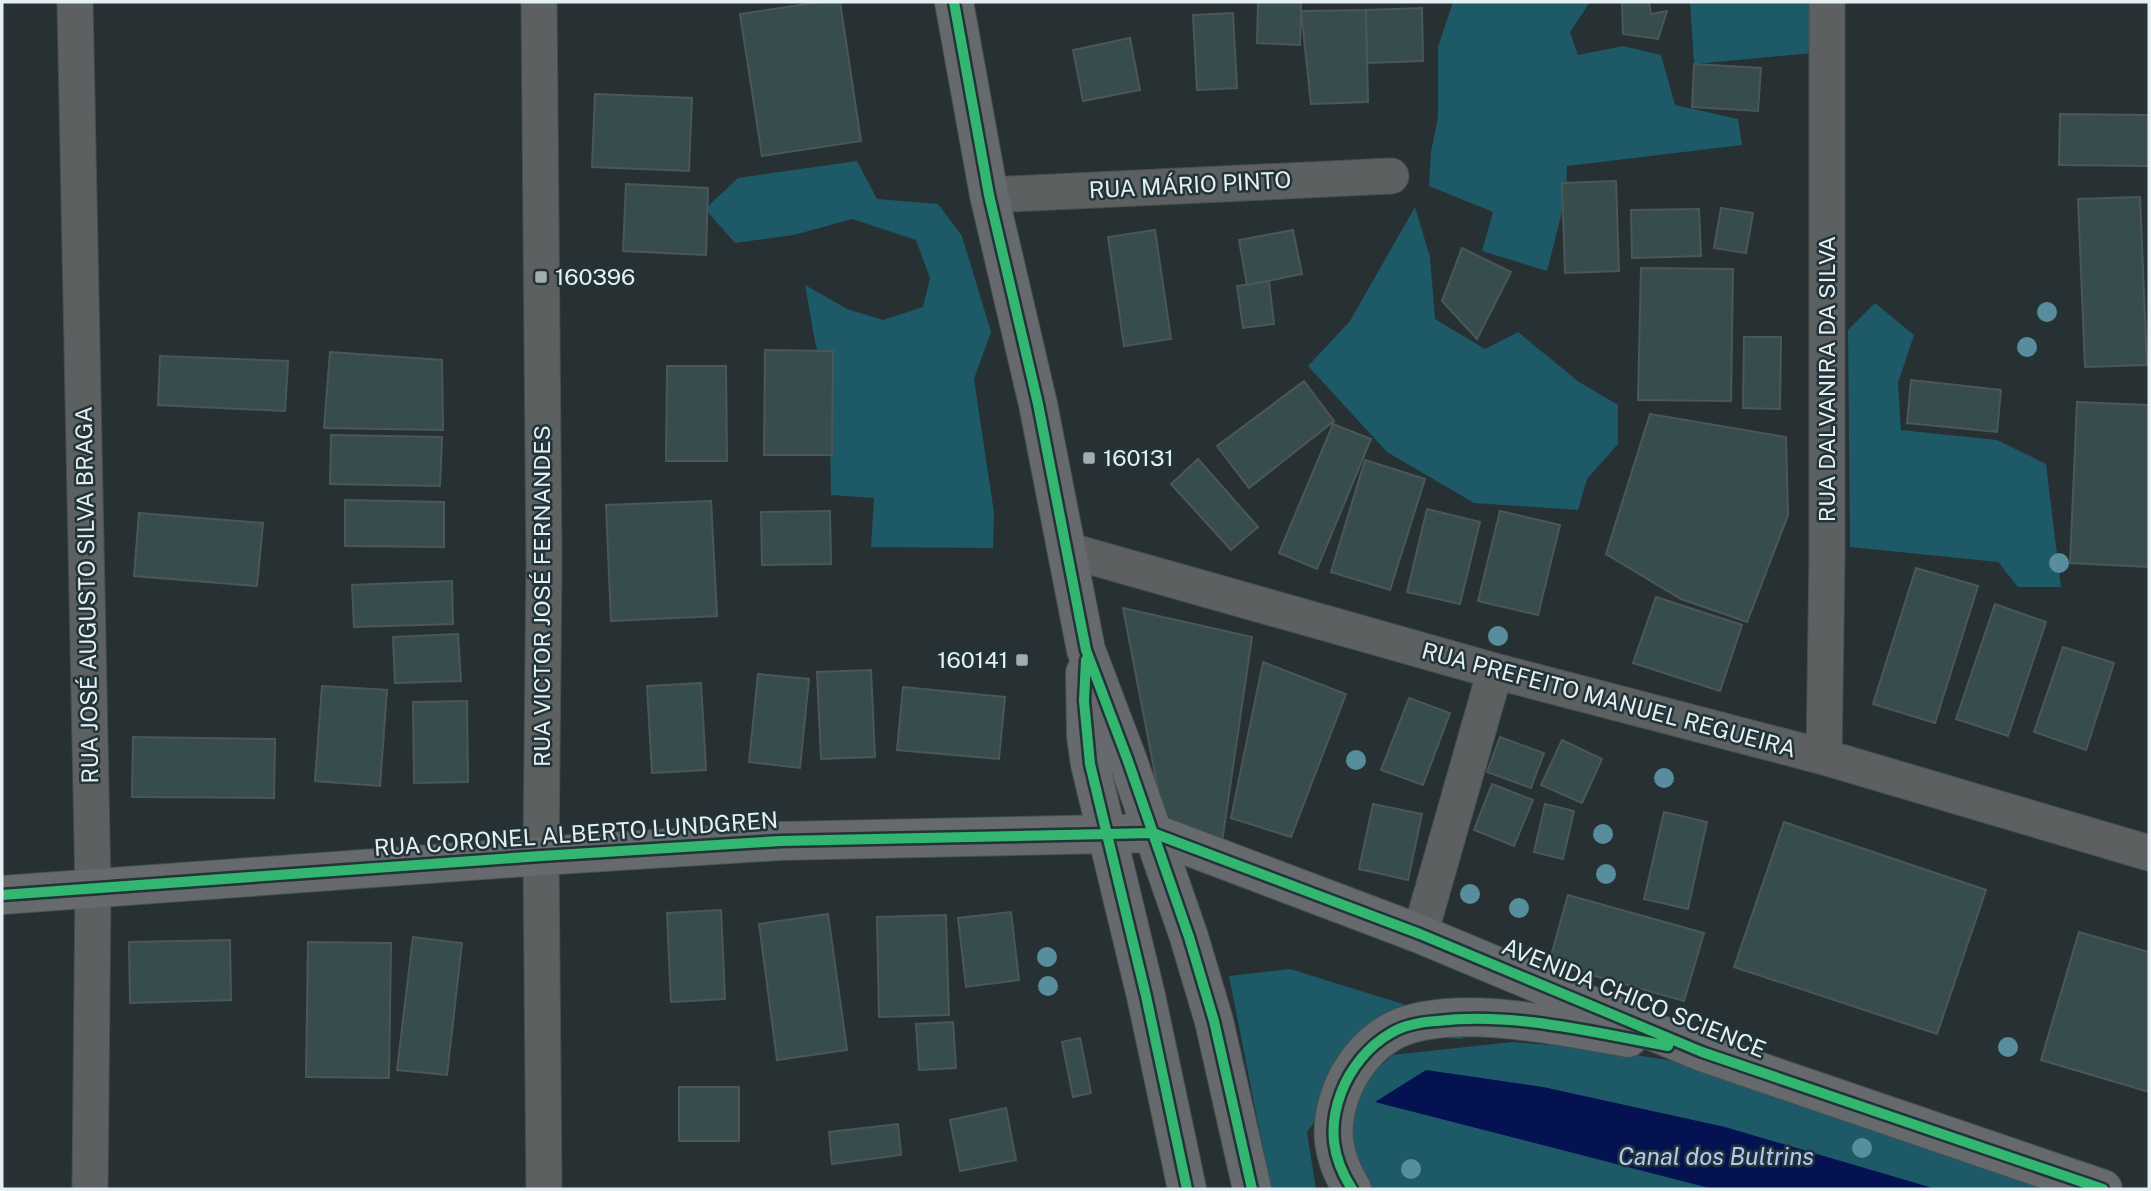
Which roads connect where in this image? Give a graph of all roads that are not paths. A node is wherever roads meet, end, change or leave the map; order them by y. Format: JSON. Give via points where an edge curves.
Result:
{"nodes":[{"id":1,"x":75,"y":2,"type":"edge"},
{"id":2,"x":539,"y":2,"type":"edge"},
{"id":3,"x":954,"y":2,"type":"edge"},
{"id":4,"x":1827,"y":2,"type":"edge"},
{"id":5,"x":1391,"y":176,"type":"dead end"},
{"id":6,"x":989,"y":195,"type":"junction"},
{"id":7,"x":1067,"y":550,"type":"junction"},
{"id":8,"x":1086,"y":650,"type":"junction"},
{"id":9,"x":1495,"y":671,"type":"junction"},
{"id":10,"x":1824,"y":757,"type":"junction"},
{"id":11,"x":1107,"y":834,"type":"junction"},
{"id":12,"x":1153,"y":834,"type":"junction"},
{"id":13,"x":2149,"y":853,"type":"edge"},
{"id":14,"x":541,"y":856,"type":"junction"},
{"id":15,"x":93,"y":889,"type":"junction"},
{"id":16,"x":2,"y":895,"type":"edge"},
{"id":17,"x":1420,"y":934,"type":"junction"},
{"id":18,"x":1702,"y":1052,"type":"junction"},
{"id":19,"x":90,"y":1189,"type":"edge"},
{"id":20,"x":544,"y":1189,"type":"edge"},
{"id":21,"x":1187,"y":1189,"type":"edge"},
{"id":22,"x":1252,"y":1189,"type":"edge"},
{"id":23,"x":1352,"y":1189,"type":"edge"},
{"id":24,"x":2103,"y":1189,"type":"edge"}],
"edges":[{"from":1,"to":15,"type":"street","name":"RUA JOSÉ AUGUSTO SILVA BRAGA"},
{"from":2,"to":14,"type":"street","name":"RUA VICTOR JOSÉ FERNANDES","via":[[544,550]]},
{"from":3,"to":6,"type":"main road"},
{"from":4,"to":10,"type":"street","name":"RUA DALVANIRA DA SILVA"},
{"from":5,"to":6,"type":"street","name":"RUA MÁRIO PINTO"},
{"from":6,"to":7,"type":"main road"},
{"from":7,"to":8,"type":"main road"},
{"from":7,"to":9,"type":"street","name":"RUA PREFEITO MANUEL REGUEIRA"},
{"from":8,"to":11,"type":"main road","via":[[1086,736]]},
{"from":8,"to":12,"type":"main road"},
{"from":9,"to":10,"type":"street","name":"RUA PREFEITO MANUEL REGUEIRA"},
{"from":9,"to":17,"type":"street"},
{"from":10,"to":13,"type":"street","name":"RUA PREFEITO MANUEL REGUEIRA"},
{"from":11,"to":12,"type":"main road","name":"RUA CORONEL ALBERTO LUNDGREN"},
{"from":11,"to":14,"type":"main road","name":"RUA CORONEL ALBERTO LUNDGREN","via":[[780,841]]},
{"from":11,"to":21,"type":"main road"},
{"from":12,"to":17,"type":"main road","name":"AVENIDA CHICO SCIENCE"},
{"from":12,"to":22,"type":"main road","via":[[1214,1021]]},
{"from":14,"to":15,"type":"main road","name":"RUA CORONEL ALBERTO LUNDGREN"},
{"from":14,"to":20,"type":"street","name":"RUA VICTOR JOSÉ FERNANDES"},
{"from":15,"to":16,"type":"main road","name":"RUA CORONEL ALBERTO LUNDGREN"},
{"from":15,"to":19,"type":"street","name":"RUA JOSÉ AUGUSTO SILVA BRAGA"},
{"from":17,"to":18,"type":"main road","name":"AVENIDA CHICO SCIENCE"},
{"from":18,"to":23,"type":"main road","via":[[1493,1018],[1420,1023],[1392,1032],[1360,1059],[1336,1106],[1335,1157]]},
{"from":18,"to":24,"type":"main road","name":"AVENIDA CHICO SCIENCE"}]}
